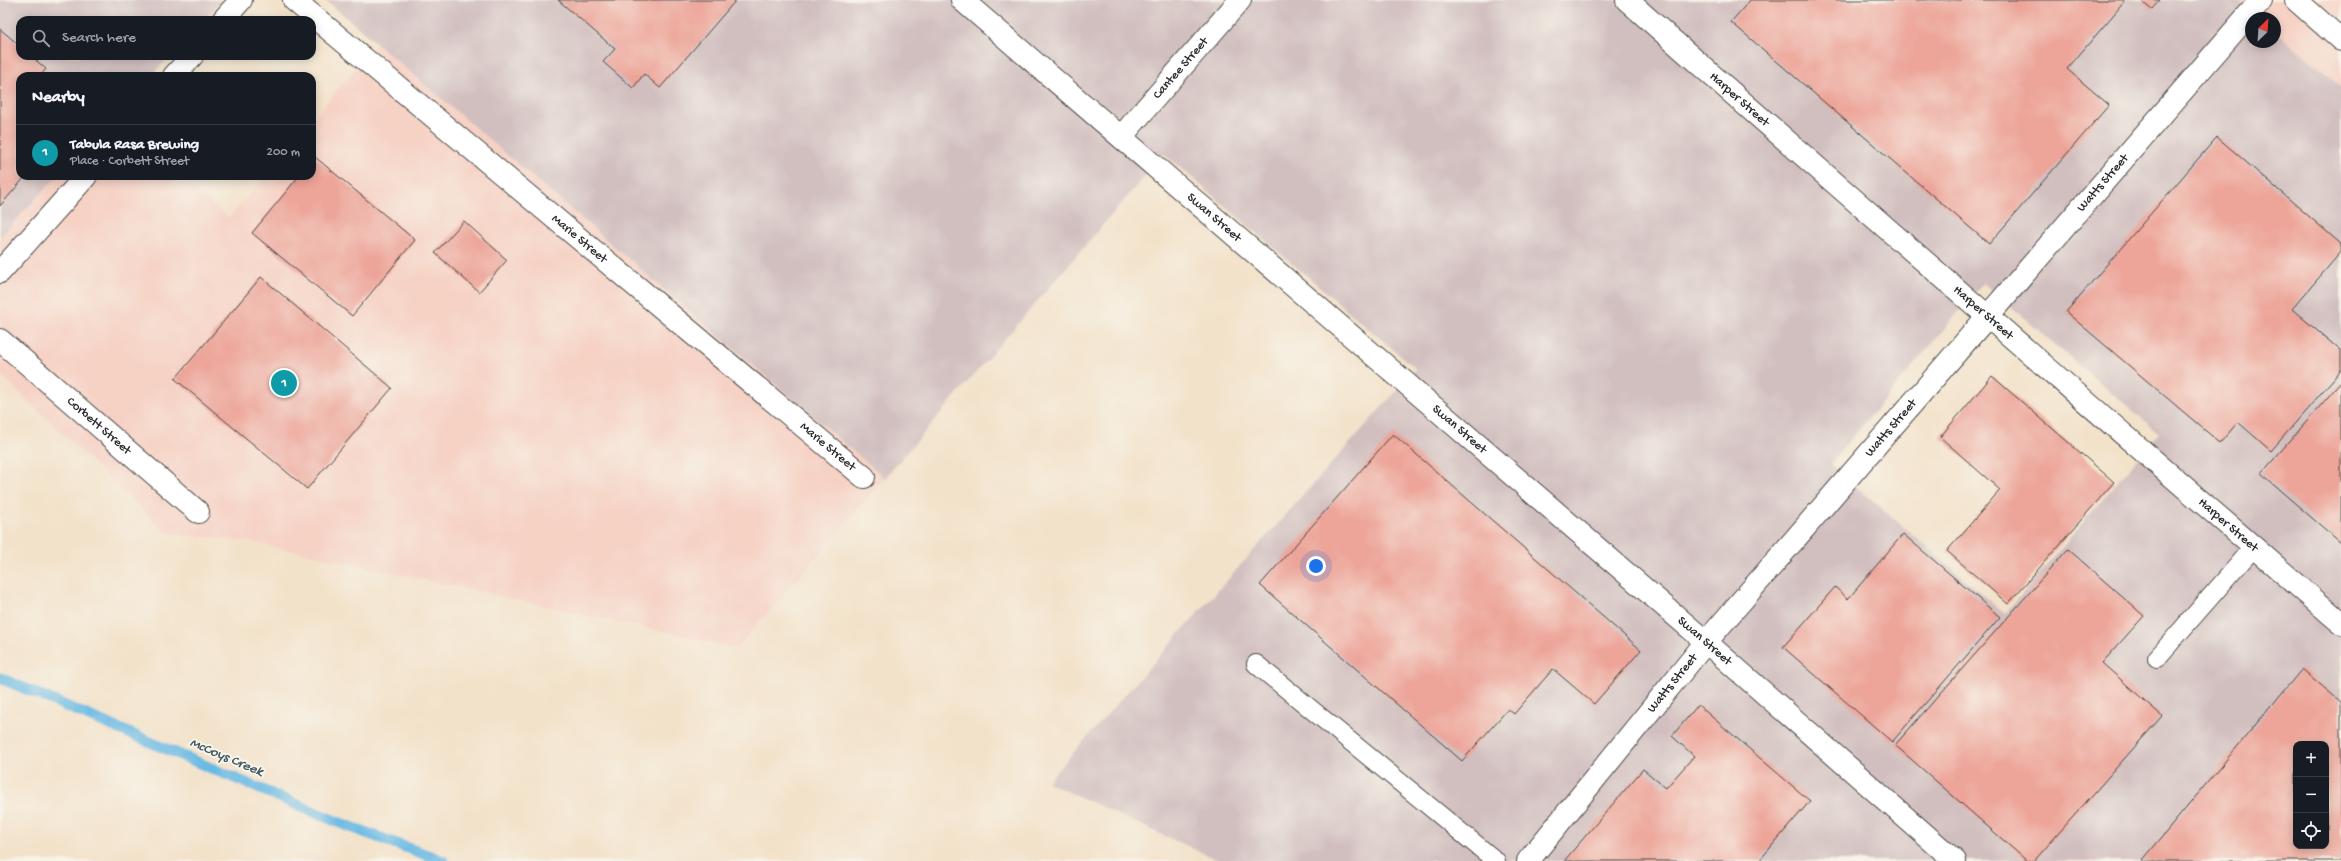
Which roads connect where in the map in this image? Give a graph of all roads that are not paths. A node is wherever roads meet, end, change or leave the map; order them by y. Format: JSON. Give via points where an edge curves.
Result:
{"nodes":[{"id":1,"x":241,"y":0,"type":"edge"},
{"id":2,"x":294,"y":0,"type":"edge"},
{"id":3,"x":962,"y":0,"type":"edge"},
{"id":4,"x":1240,"y":0,"type":"edge"},
{"id":5,"x":1626,"y":0,"type":"edge"},
{"id":6,"x":2261,"y":0,"type":"edge"},
{"id":7,"x":2296,"y":0,"type":"edge"},
{"id":8,"x":227,"y":16,"type":"edge"},
{"id":9,"x":313,"y":16,"type":"edge"},
{"id":10,"x":316,"y":18,"type":"edge"},
{"id":11,"x":2341,"y":40,"type":"edge"},
{"id":12,"x":188,"y":60,"type":"edge"},
{"id":13,"x":178,"y":72,"type":"edge"},
{"id":14,"x":1122,"y":137,"type":"junction"},
{"id":15,"x":82,"y":180,"type":"edge"},
{"id":16,"x":0,"y":272,"type":"edge"},
{"id":17,"x":1989,"y":316,"type":"junction"},
{"id":18,"x":0,"y":340,"type":"edge"},
{"id":19,"x":864,"y":477,"type":"dead end"},
{"id":20,"x":198,"y":512,"type":"dead end"},
{"id":21,"x":2254,"y":547,"type":"junction"},
{"id":22,"x":2341,"y":623,"type":"edge"},
{"id":23,"x":1706,"y":642,"type":"junction"},
{"id":24,"x":2157,"y":658,"type":"dead end"},
{"id":25,"x":1256,"y":664,"type":"dead end"},
{"id":26,"x":1496,"y":861,"type":"edge"},
{"id":27,"x":1528,"y":861,"type":"edge"},
{"id":28,"x":1955,"y":861,"type":"edge"}],
"edges":[{"from":1,"to":8,"type":"street"},
{"from":2,"to":9,"type":"street","name":"Marie Street"},
{"from":3,"to":14,"type":"street","name":"Swan Street"},
{"from":4,"to":14,"type":"street","name":"Cantee Street"},
{"from":5,"to":17,"type":"street","name":"Harper Street","via":[[1874,220]]},
{"from":6,"to":17,"type":"street","name":"Watts Street"},
{"from":7,"to":11,"type":"street"},
{"from":10,"to":19,"type":"street","name":"Marie Street"},
{"from":12,"to":13,"type":"street"},
{"from":14,"to":23,"type":"street","name":"Swan Street"},
{"from":15,"to":16,"type":"street"},
{"from":17,"to":21,"type":"street","name":"Harper Street"},
{"from":17,"to":23,"type":"street","name":"Watts Street"},
{"from":18,"to":20,"type":"street","name":"Corbett Street"},
{"from":21,"to":22,"type":"street","name":"Harper Street"},
{"from":21,"to":24,"type":"lane"},
{"from":23,"to":27,"type":"street","name":"Watts Street"},
{"from":23,"to":28,"type":"street","name":"Swan Street"},
{"from":25,"to":26,"type":"lane"}]}
